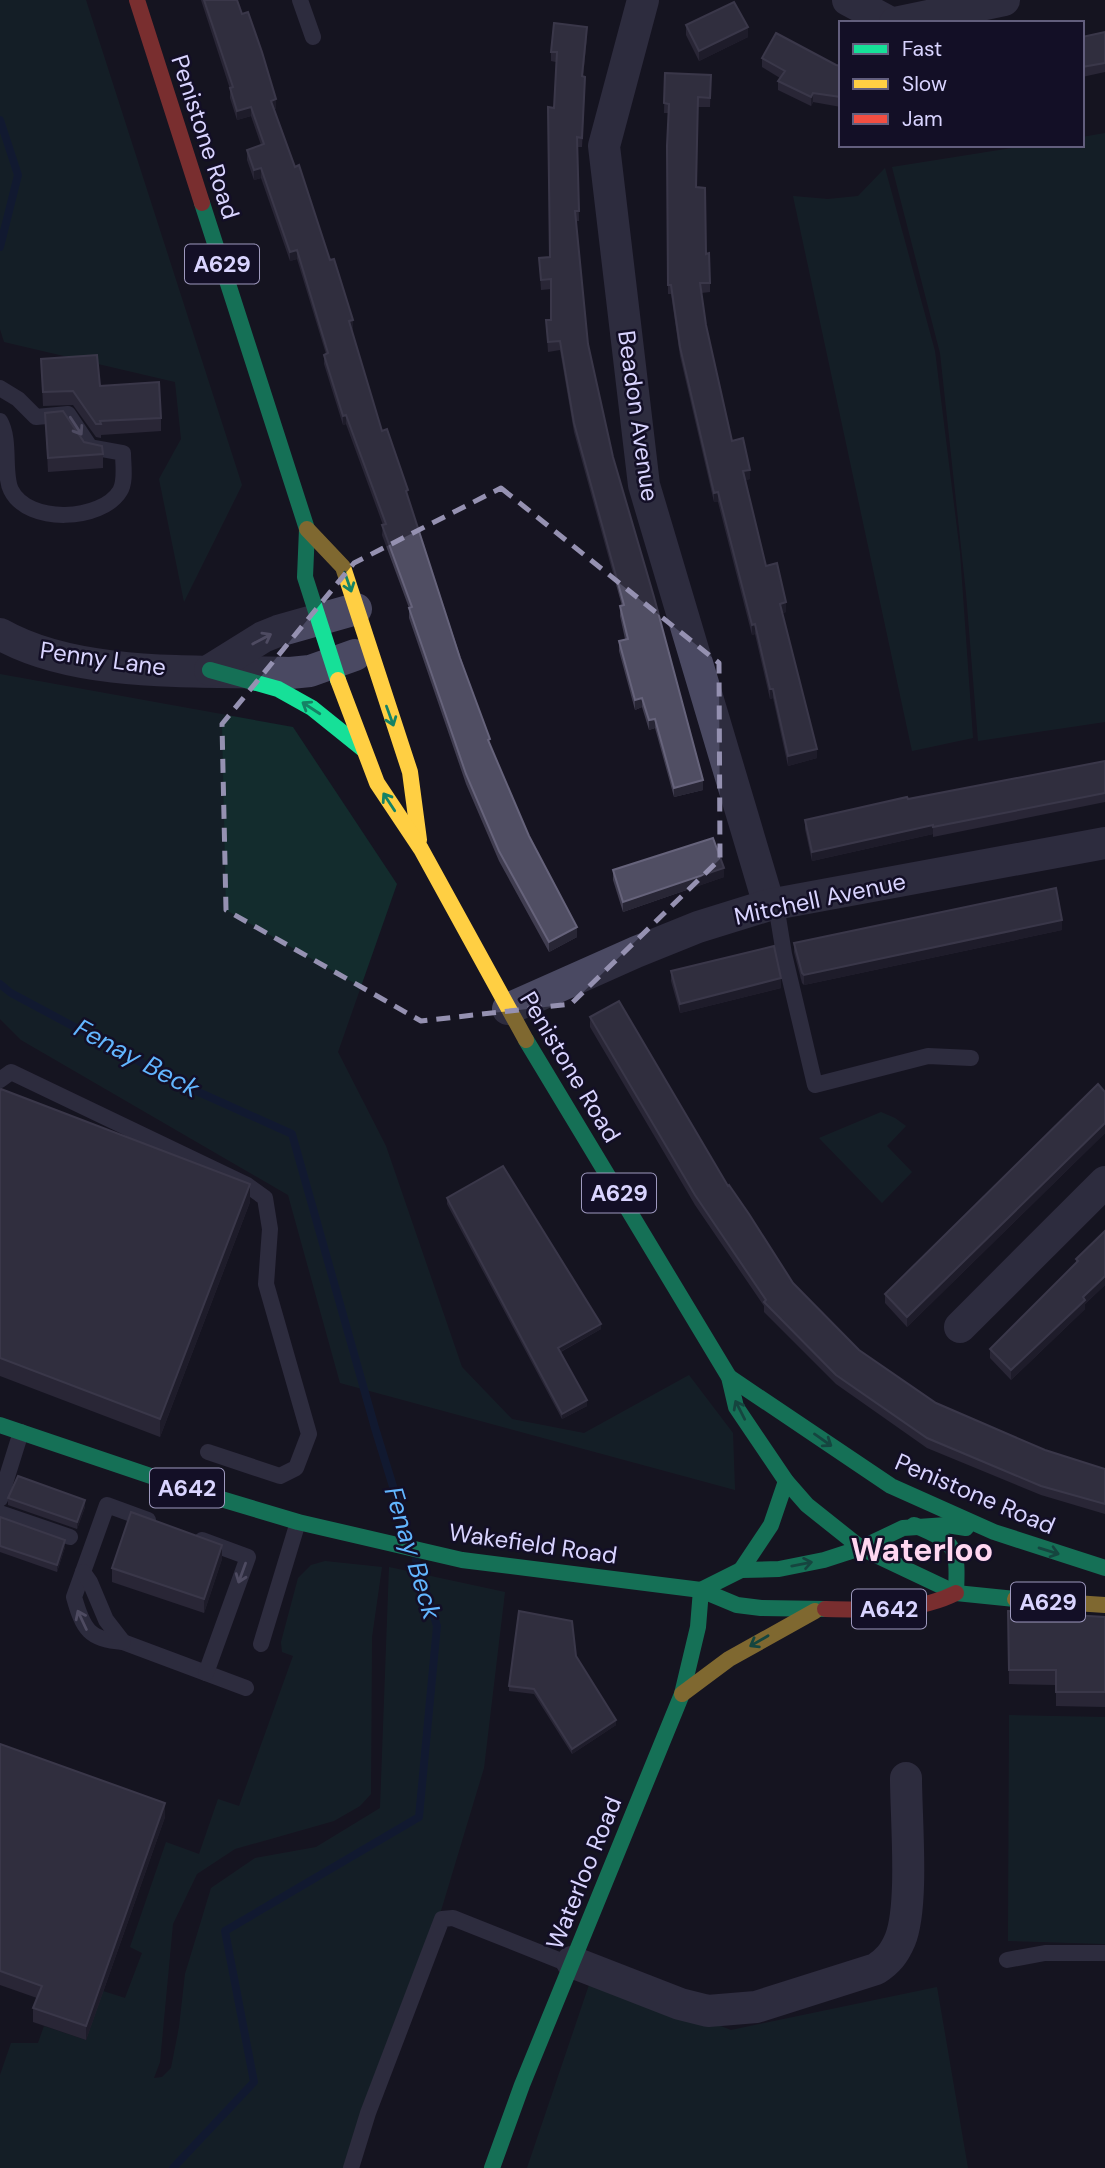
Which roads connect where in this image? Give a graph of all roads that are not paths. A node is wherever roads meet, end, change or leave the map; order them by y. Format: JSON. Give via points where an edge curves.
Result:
{"nodes":[{"id":1,"x":137,"y":0,"type":"edge"},
{"id":2,"x":300,"y":0,"type":"edge"},
{"id":3,"x":643,"y":0,"type":"edge"},
{"id":4,"x":848,"y":0,"type":"edge"},
{"id":5,"x":1004,"y":0,"type":"edge"},
{"id":6,"x":889,"y":21,"type":"edge"},
{"id":7,"x":903,"y":21,"type":"edge"},
{"id":8,"x":313,"y":37,"type":"dead end"},
{"id":9,"x":0,"y":388,"type":"edge"},
{"id":10,"x":0,"y":421,"type":"edge"},
{"id":11,"x":307,"y":528,"type":"junction"},
{"id":12,"x":356,"y":609,"type":"junction"},
{"id":13,"x":318,"y":620,"type":"junction"},
{"id":14,"x":0,"y":634,"type":"edge"},
{"id":15,"x":370,"y":650,"type":"junction"},
{"id":16,"x":332,"y":663,"type":"junction"},
{"id":17,"x":210,"y":670,"type":"junction"},
{"id":18,"x":364,"y":751,"type":"junction"},
{"id":19,"x":1105,"y":843,"type":"edge"},
{"id":20,"x":421,"y":849,"type":"junction"},
{"id":21,"x":773,"y":905,"type":"junction"},
{"id":22,"x":508,"y":1009,"type":"junction"},
{"id":23,"x":971,"y":1058,"type":"dead end"},
{"id":24,"x":0,"y":1080,"type":"edge"},
{"id":25,"x":1105,"y":1182,"type":"edge"},
{"id":26,"x":960,"y":1327,"type":"dead end"},
{"id":27,"x":729,"y":1377,"type":"junction"},
{"id":28,"x":767,"y":1401,"type":"junction"},
{"id":29,"x":0,"y":1425,"type":"edge"},
{"id":30,"x":21,"y":1432,"type":"junction"},
{"id":31,"x":803,"y":1446,"type":"dead end"},
{"id":32,"x":208,"y":1452,"type":"dead end"},
{"id":33,"x":786,"y":1481,"type":"junction"},
{"id":34,"x":0,"y":1499,"type":"edge"},
{"id":35,"x":0,"y":1513,"type":"edge"},
{"id":36,"x":889,"y":1515,"type":"dead end"},
{"id":37,"x":298,"y":1522,"type":"junction"},
{"id":38,"x":159,"y":1524,"type":"edge"},
{"id":39,"x":918,"y":1527,"type":"junction"},
{"id":40,"x":994,"y":1532,"type":"junction"},
{"id":41,"x":184,"y":1533,"type":"edge"},
{"id":42,"x":69,"y":1537,"type":"dead end"},
{"id":43,"x":861,"y":1548,"type":"junction"},
{"id":44,"x":1105,"y":1568,"type":"edge"},
{"id":45,"x":741,"y":1570,"type":"junction"},
{"id":46,"x":83,"y":1572,"type":"junction"},
{"id":47,"x":701,"y":1590,"type":"junction"},
{"id":48,"x":956,"y":1593,"type":"junction"},
{"id":49,"x":1105,"y":1605,"type":"edge"},
{"id":50,"x":820,"y":1609,"type":"junction"},
{"id":51,"x":123,"y":1642,"type":"junction"},
{"id":52,"x":261,"y":1644,"type":"dead end"},
{"id":53,"x":206,"y":1673,"type":"junction"},
{"id":54,"x":246,"y":1688,"type":"dead end"},
{"id":55,"x":682,"y":1694,"type":"junction"},
{"id":56,"x":906,"y":1778,"type":"dead end"},
{"id":57,"x":1105,"y":1953,"type":"edge"},
{"id":58,"x":1007,"y":1960,"type":"dead end"},
{"id":59,"x":572,"y":1963,"type":"junction"},
{"id":60,"x":351,"y":2168,"type":"edge"},
{"id":61,"x":492,"y":2168,"type":"edge"}],
"edges":[{"from":1,"to":11,"type":"main road","name":"Penistone Road","number":"A629"},
{"from":2,"to":8,"type":"lane"},
{"from":3,"to":21,"type":"street","name":"Beadon Avenue","via":[[604,146],[644,485]]},
{"from":4,"to":6,"type":"street"},
{"from":5,"to":7,"type":"street"},
{"from":9,"to":10,"type":"lane","one_way":true,"via":[[36,417],[68,414],[90,447],[123,453],[121,490],[108,505],[73,516],[35,511],[10,490]]},
{"from":11,"to":12,"type":"main road","name":"Penistone Road","number":"A629","one_way":true,"via":[[342,567]]},
{"from":11,"to":13,"type":"main road","name":"Penistone Road","number":"A629","via":[[305,577]]},
{"from":12,"to":13,"type":"street"},
{"from":12,"to":15,"type":"main road","name":"Penistone Road","number":"A629"},
{"from":13,"to":16,"type":"main road","name":"Penistone Road","number":"A629"},
{"from":17,"to":13,"type":"street","one_way":true,"via":[[263,638]]},
{"from":14,"to":17,"type":"street","name":"Penny Lane","via":[[22,646],[66,658],[141,669]]},
{"from":15,"to":16,"type":"street","name":"Penny Lane"},
{"from":15,"to":20,"type":"main road","name":"Penistone Road","number":"A629","one_way":true,"via":[[410,772]]},
{"from":16,"to":17,"type":"street","name":"Penny Lane","via":[[290,673]]},
{"from":16,"to":18,"type":"main road","name":"Penistone Road","number":"A629"},
{"from":18,"to":17,"type":"main road","one_way":true,"via":[[312,708],[278,689]]},
{"from":20,"to":18,"type":"main road","name":"Penistone Road","number":"A629","one_way":true,"via":[[377,783]]},
{"from":19,"to":21,"type":"street","name":"Mitchell Avenue"},
{"from":20,"to":22,"type":"main road","name":"Penistone Road","number":"A629"},
{"from":21,"to":22,"type":"street","name":"Mitchell Avenue","via":[[686,932]]},
{"from":21,"to":23,"type":"lane","via":[[816,1085],[928,1056]]},
{"from":22,"to":27,"type":"main road","name":"Penistone Road","number":"A629"},
{"from":24,"to":32,"type":"lane","via":[[11,1072],[247,1185],[265,1198],[270,1229],[266,1284],[309,1434],[296,1468],[280,1476]]},
{"from":25,"to":26,"type":"street"},
{"from":27,"to":28,"type":"main road","name":"Penistone Road","number":"A629"},
{"from":33,"to":27,"type":"main road","name":"Penistone Road","number":"A629","one_way":true,"via":[[736,1407]]},
{"from":28,"to":31,"type":"main road","number":"A629"},
{"from":28,"to":40,"type":"main road","name":"Penistone Road","number":"A629","one_way":true,"via":[[891,1486]]},
{"from":29,"to":30,"type":"main road","name":"Wakefield Road","number":"A642"},
{"from":30,"to":34,"type":"lane"},
{"from":30,"to":37,"type":"main road","name":"Wakefield Road","number":"A642"},
{"from":33,"to":43,"type":"main road","name":"Penistone Road","number":"A629","via":[[807,1505]]},
{"from":33,"to":45,"type":"main road","via":[[764,1537]]},
{"from":35,"to":42,"type":"lane"},
{"from":36,"to":39,"type":"main road"},
{"from":37,"to":47,"type":"main road","name":"Wakefield Road","number":"A642","via":[[462,1560]]},
{"from":37,"to":52,"type":"lane"},
{"from":38,"to":46,"type":"lane","via":[[107,1505]]},
{"from":39,"to":40,"type":"main road","via":[[947,1525]]},
{"from":39,"to":43,"type":"main road","via":[[903,1528]]},
{"from":39,"to":48,"type":"main road","via":[[943,1537],[954,1549]]},
{"from":40,"to":44,"type":"main road","name":"Penistone Road","number":"A629","one_way":true},
{"from":41,"to":53,"type":"lane","one_way":true,"via":[[248,1557]]},
{"from":45,"to":43,"type":"main road","one_way":true,"via":[[779,1569]]},
{"from":43,"to":48,"type":"main road","name":"Penistone Road","number":"A629"},
{"from":45,"to":47,"type":"main road"},
{"from":46,"to":51,"type":"lane","via":[[106,1620]]},
{"from":51,"to":46,"type":"lane","one_way":true,"via":[[89,1633],[74,1597]]},
{"from":47,"to":50,"type":"main road","name":"Wakefield Road","number":"A642","via":[[737,1605]]},
{"from":47,"to":55,"type":"main road","name":"Waterloo Road","via":[[698,1627]]},
{"from":48,"to":49,"type":"main road","name":"Penistone Road","number":"A629"},
{"from":48,"to":50,"type":"main road","name":"Wakefield Road","number":"A642","via":[[942,1600],[877,1610]]},
{"from":50,"to":55,"type":"main road","one_way":true,"via":[[743,1650]]},
{"from":51,"to":53,"type":"lane"},
{"from":53,"to":54,"type":"lane"},
{"from":55,"to":59,"type":"main road","name":"Waterloo Road"},
{"from":56,"to":59,"type":"street","via":[[907,1898],[901,1938],[891,1958],[876,1969],[756,2007],[708,2011]]},
{"from":57,"to":58,"type":"lane","via":[[1045,1953]]},
{"from":59,"to":60,"type":"lane","via":[[453,1918],[442,1919]]},
{"from":59,"to":61,"type":"main road","name":"Waterloo Road"}]}
